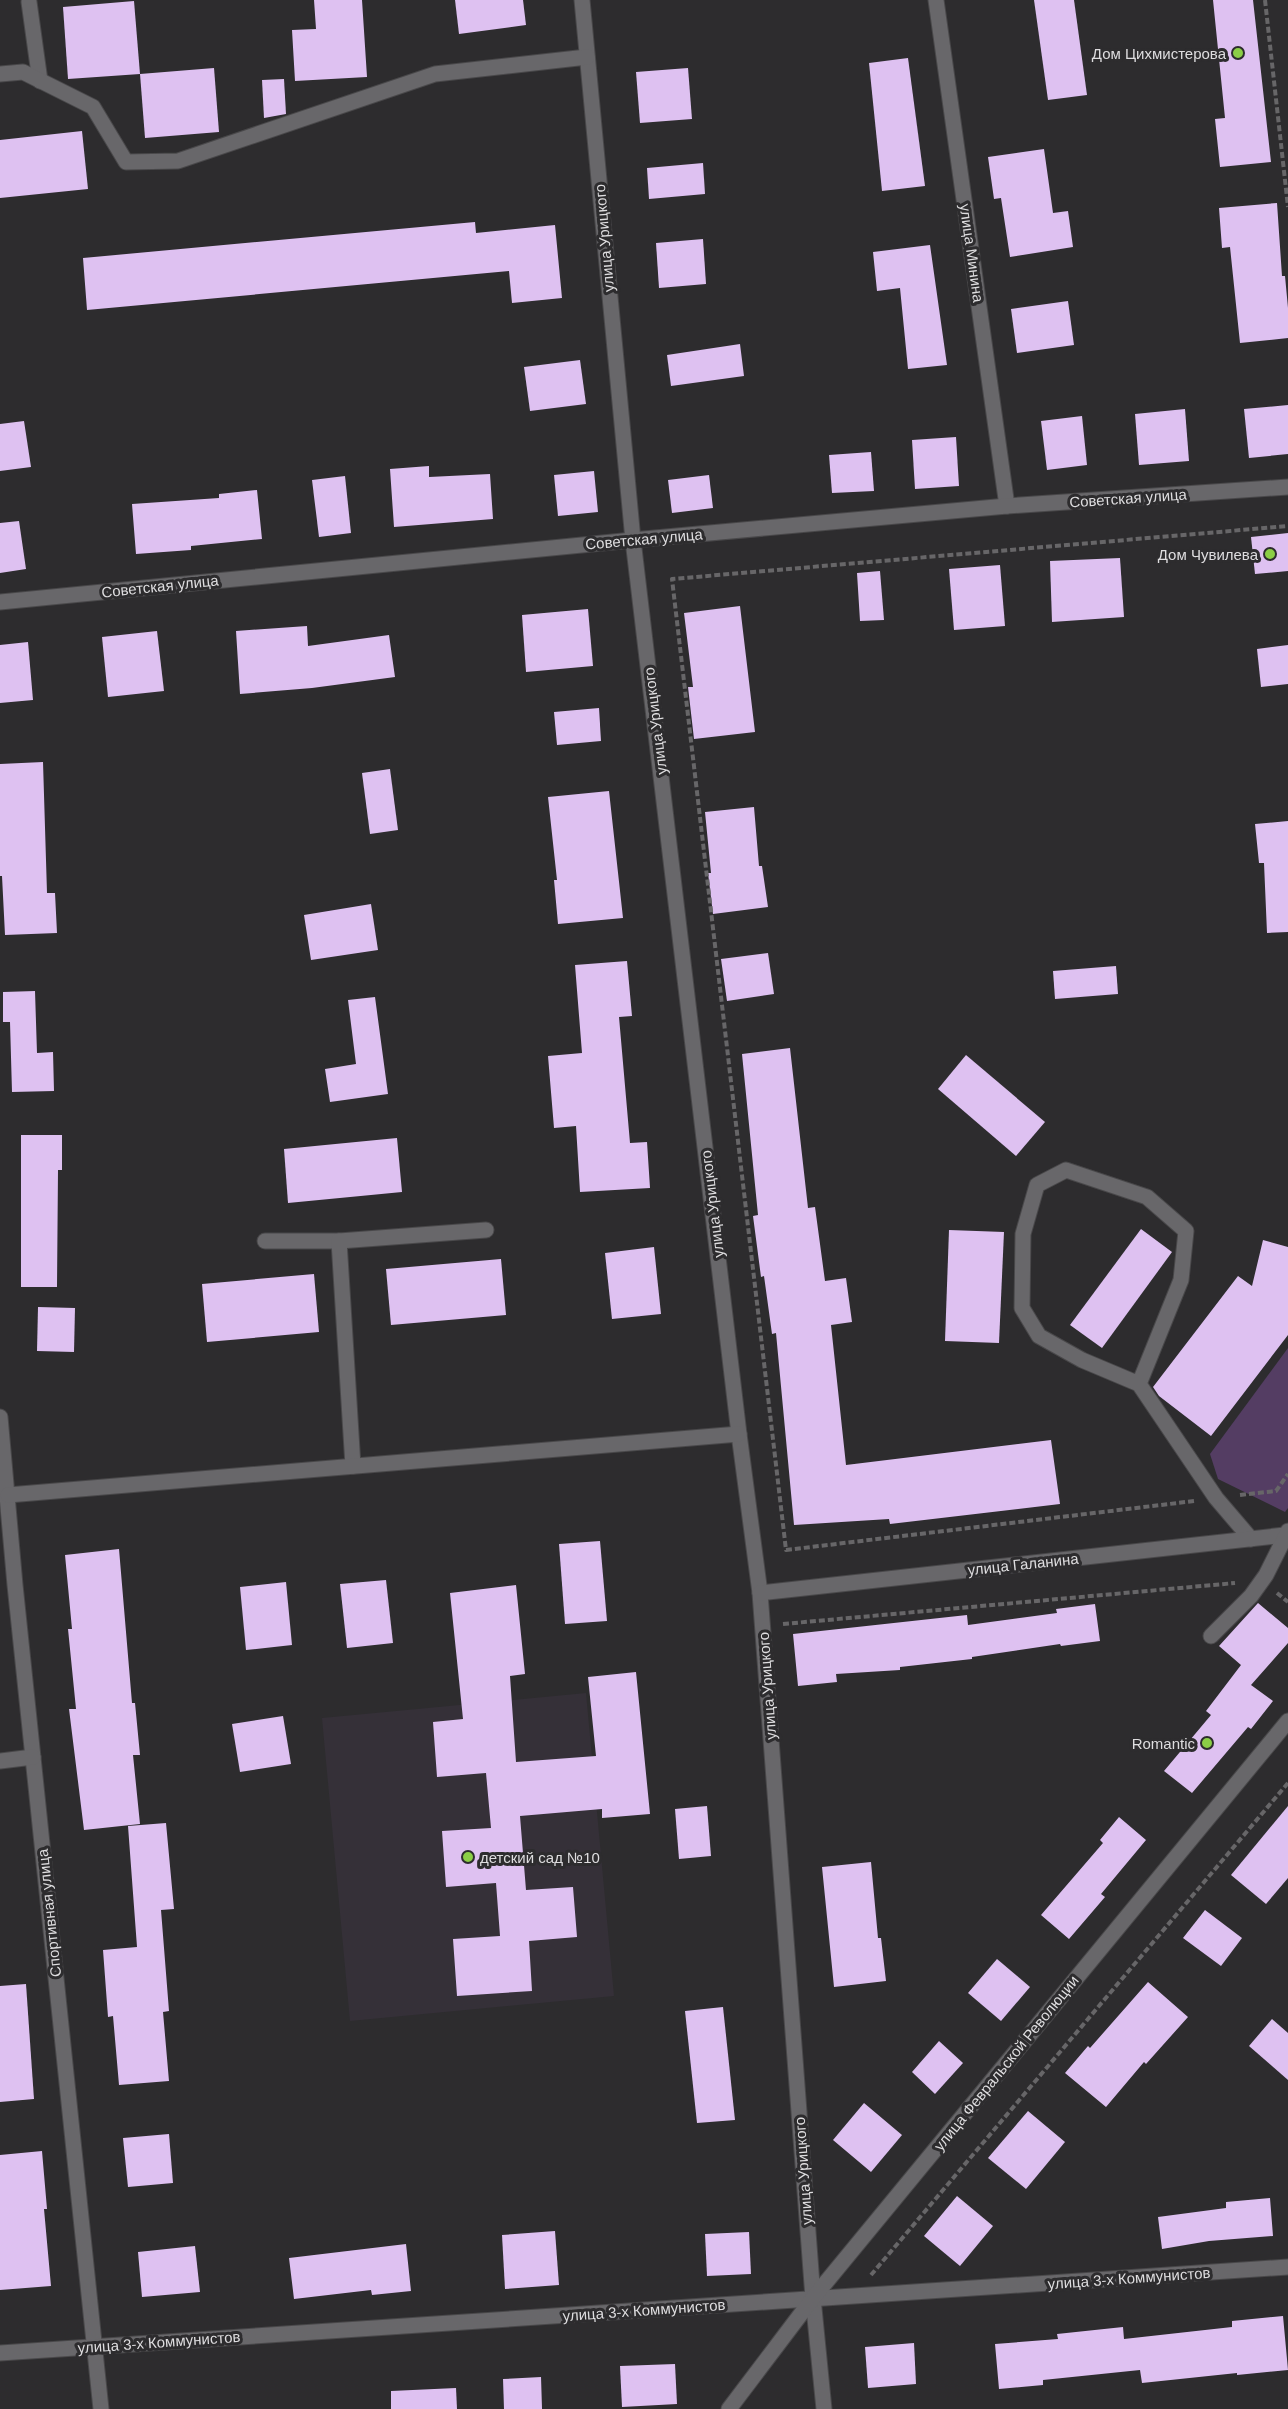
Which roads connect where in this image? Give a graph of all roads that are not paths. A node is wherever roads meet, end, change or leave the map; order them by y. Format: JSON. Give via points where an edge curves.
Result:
{"nodes":[{"id":1,"x":582,"y":0,"type":"edge"},
{"id":2,"x":936,"y":0,"type":"edge"},
{"id":3,"x":29,"y":2,"type":"dead end"},
{"id":4,"x":587,"y":57,"type":"junction"},
{"id":5,"x":0,"y":74,"type":"edge"},
{"id":6,"x":40,"y":81,"type":"junction"},
{"id":7,"x":1288,"y":487,"type":"edge"},
{"id":8,"x":1007,"y":506,"type":"junction"},
{"id":9,"x":633,"y":540,"type":"junction"},
{"id":10,"x":0,"y":602,"type":"edge"},
{"id":11,"x":486,"y":1230,"type":"dead end"},
{"id":12,"x":265,"y":1241,"type":"dead end"},
{"id":13,"x":339,"y":1241,"type":"junction"},
{"id":14,"x":1139,"y":1384,"type":"junction"},
{"id":15,"x":0,"y":1416,"type":"edge"},
{"id":16,"x":739,"y":1434,"type":"junction"},
{"id":17,"x":353,"y":1466,"type":"junction"},
{"id":18,"x":8,"y":1495,"type":"junction"},
{"id":19,"x":1287,"y":1534,"type":"edge"},
{"id":20,"x":1251,"y":1539,"type":"junction"},
{"id":21,"x":760,"y":1593,"type":"junction"},
{"id":22,"x":1211,"y":1636,"type":"dead end"},
{"id":23,"x":1288,"y":1721,"type":"edge"},
{"id":24,"x":33,"y":1757,"type":"junction"},
{"id":25,"x":0,"y":1761,"type":"edge"},
{"id":26,"x":1288,"y":2267,"type":"edge"},
{"id":27,"x":813,"y":2298,"type":"junction"},
{"id":28,"x":94,"y":2346,"type":"junction"},
{"id":29,"x":0,"y":2353,"type":"edge"},
{"id":30,"x":101,"y":2409,"type":"edge"},
{"id":31,"x":729,"y":2409,"type":"edge"},
{"id":32,"x":824,"y":2409,"type":"edge"}],
"edges":[{"from":1,"to":4,"type":"street","name":"улица Урицкого"},
{"from":2,"to":8,"type":"street","name":"улица Минина"},
{"from":3,"to":6,"type":"street"},
{"from":4,"to":6,"type":"street","via":[[435,74],[178,161],[126,162],[93,108]]},
{"from":4,"to":9,"type":"street","name":"улица Урицкого"},
{"from":5,"to":6,"type":"street","via":[[23,72]]},
{"from":7,"to":8,"type":"street","name":"Советская улица"},
{"from":8,"to":9,"type":"street","name":"Советская улица"},
{"from":9,"to":10,"type":"street","name":"Советская улица"},
{"from":9,"to":16,"type":"street","name":"улица Урицкого"},
{"from":11,"to":13,"type":"street"},
{"from":12,"to":13,"type":"street"},
{"from":13,"to":17,"type":"street"},
{"from":14,"to":14,"type":"street","via":[[1181,1280],[1186,1231],[1147,1197],[1066,1170],[1037,1185],[1023,1234],[1022,1308],[1039,1336],[1082,1360]]},
{"from":14,"to":20,"type":"street","via":[[1216,1498]]},
{"from":15,"to":18,"type":"street","name":"Спортивная улица"},
{"from":16,"to":17,"type":"street"},
{"from":16,"to":21,"type":"street","name":"улица Урицкого"},
{"from":17,"to":18,"type":"street"},
{"from":18,"to":24,"type":"street","name":"Спортивная улица"},
{"from":19,"to":20,"type":"street","name":"улица Галанина"},
{"from":19,"to":22,"type":"street","via":[[1251,1596]]},
{"from":20,"to":21,"type":"street","name":"улица Галанина"},
{"from":21,"to":27,"type":"street","name":"улица Урицкого"},
{"from":23,"to":27,"type":"street","name":"улица Февральской Революции"},
{"from":24,"to":25,"type":"street"},
{"from":24,"to":28,"type":"street","name":"Спортивная улица"},
{"from":26,"to":27,"type":"street","name":"улица 3-х Коммунистов"},
{"from":27,"to":28,"type":"street","name":"улица 3-х Коммунистов"},
{"from":27,"to":31,"type":"street","name":"улица Февральской Революции"},
{"from":27,"to":32,"type":"street","name":"улица Урицкого"},
{"from":28,"to":29,"type":"street","name":"улица 3-х Коммунистов"},
{"from":28,"to":30,"type":"street","name":"Спортивная улица"}]}
